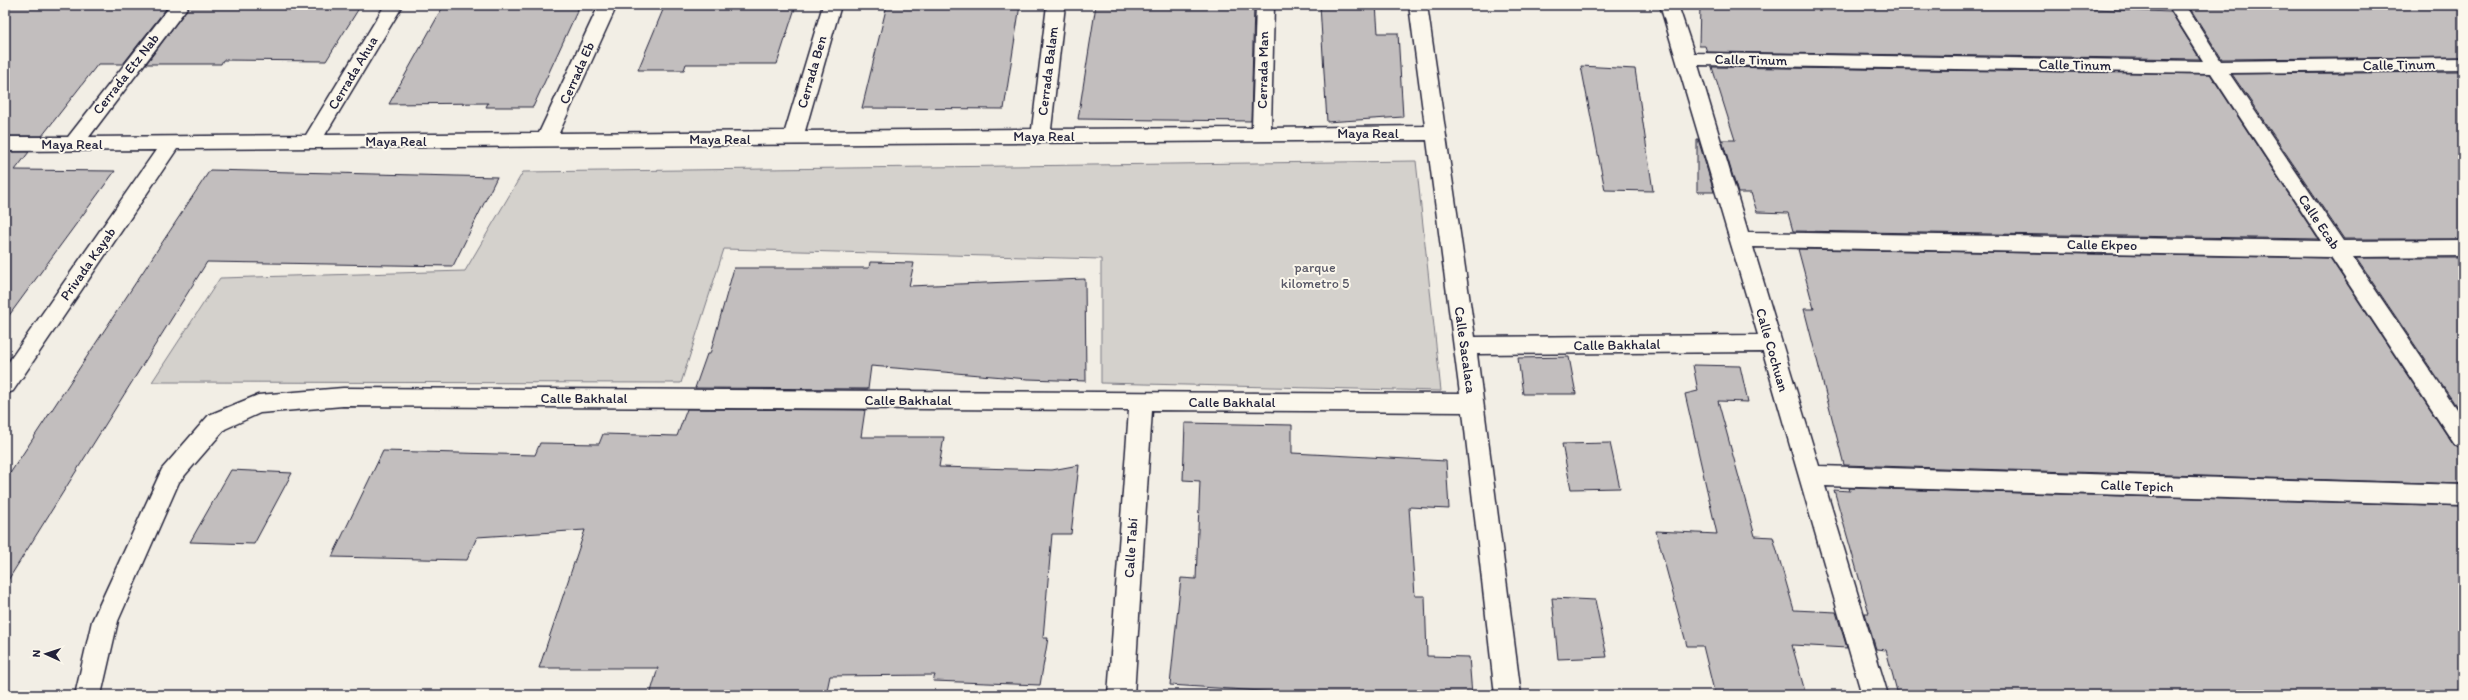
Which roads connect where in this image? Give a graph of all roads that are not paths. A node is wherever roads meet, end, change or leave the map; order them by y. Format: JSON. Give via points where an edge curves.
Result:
{"nodes":[{"id":1,"x":180,"y":5,"type":"edge"},
{"id":2,"x":394,"y":5,"type":"edge"},
{"id":3,"x":608,"y":5,"type":"edge"},
{"id":4,"x":832,"y":5,"type":"edge"},
{"id":5,"x":1056,"y":5,"type":"edge"},
{"id":6,"x":1265,"y":5,"type":"edge"},
{"id":7,"x":1418,"y":5,"type":"edge"},
{"id":8,"x":1669,"y":5,"type":"edge"},
{"id":9,"x":2177,"y":5,"type":"edge"},
{"id":10,"x":1687,"y":59,"type":"junction"},
{"id":11,"x":2463,"y":64,"type":"edge"},
{"id":12,"x":2216,"y":67,"type":"junction"},
{"id":13,"x":1435,"y":133,"type":"junction"},
{"id":14,"x":1261,"y":134,"type":"junction"},
{"id":15,"x":1041,"y":136,"type":"junction"},
{"id":16,"x":793,"y":138,"type":"junction"},
{"id":17,"x":546,"y":140,"type":"junction"},
{"id":18,"x":311,"y":142,"type":"junction"},
{"id":19,"x":171,"y":143,"type":"junction"},
{"id":20,"x":5,"y":144,"type":"edge"},
{"id":21,"x":73,"y":144,"type":"junction"},
{"id":22,"x":1740,"y":239,"type":"junction"},
{"id":23,"x":2463,"y":248,"type":"edge"},
{"id":24,"x":2337,"y":249,"type":"junction"},
{"id":25,"x":1770,"y":343,"type":"junction"},
{"id":26,"x":1464,"y":346,"type":"junction"},
{"id":27,"x":5,"y":385,"type":"edge"},
{"id":28,"x":1141,"y":401,"type":"junction"},
{"id":29,"x":1472,"y":403,"type":"junction"},
{"id":30,"x":2463,"y":438,"type":"edge"},
{"id":31,"x":1810,"y":476,"type":"junction"},
{"id":32,"x":2463,"y":495,"type":"edge"},
{"id":33,"x":88,"y":695,"type":"edge"},
{"id":34,"x":1121,"y":695,"type":"edge"},
{"id":35,"x":1508,"y":695,"type":"edge"},
{"id":36,"x":1875,"y":695,"type":"edge"}],
"edges":[{"from":1,"to":21,"type":"street","name":"Cerrada Etz Nab"},
{"from":2,"to":18,"type":"street","name":"Cerrada Ahua"},
{"from":3,"to":17,"type":"street","name":"Cerrada Eb"},
{"from":4,"to":16,"type":"street","name":"Cerrada Ben"},
{"from":5,"to":15,"type":"street","name":"Cerrada Balam"},
{"from":6,"to":14,"type":"street","name":"Cerrada Man"},
{"from":7,"to":13,"type":"street","name":"Calle Sacalaca"},
{"from":8,"to":10,"type":"street","name":"Calle Cochuan"},
{"from":9,"to":12,"type":"street","name":"Calle Ecab"},
{"from":10,"to":12,"type":"street","name":"Calle Tinum"},
{"from":10,"to":22,"type":"street","name":"Calle Cochuan"},
{"from":11,"to":12,"type":"street","name":"Calle Tinum"},
{"from":12,"to":24,"type":"street","name":"Calle Ecab"},
{"from":13,"to":14,"type":"street","name":"Maya Real"},
{"from":13,"to":26,"type":"street","name":"Calle Sacalaca"},
{"from":14,"to":15,"type":"street","name":"Maya Real"},
{"from":15,"to":16,"type":"street","name":"Maya Real"},
{"from":16,"to":17,"type":"street","name":"Maya Real"},
{"from":17,"to":18,"type":"street","name":"Maya Real"},
{"from":18,"to":19,"type":"street","name":"Maya Real"},
{"from":19,"to":21,"type":"street","name":"Maya Real"},
{"from":19,"to":27,"type":"street","name":"Privada Kayab"},
{"from":20,"to":21,"type":"street","name":"Maya Real"},
{"from":22,"to":24,"type":"street","name":"Calle Ekpeo"},
{"from":22,"to":25,"type":"street","name":"Calle Cochuan"},
{"from":23,"to":24,"type":"street","name":"Calle Ekpeo"},
{"from":24,"to":30,"type":"street","name":"Calle Ecab"},
{"from":25,"to":26,"type":"street","name":"Calle Bakhalal"},
{"from":25,"to":31,"type":"street","name":"Calle Cochuan"},
{"from":26,"to":29,"type":"street","name":"Calle Sacalaca"},
{"from":28,"to":29,"type":"street","name":"Calle Bakhalal"},
{"from":28,"to":33,"type":"street","name":"Calle Bakhalal","via":[[343,397],[258,404],[217,422],[170,476],[104,621]]},
{"from":28,"to":34,"type":"street","name":"Calle Tabí"},
{"from":29,"to":35,"type":"street","name":"Calle Sacalaca"},
{"from":31,"to":32,"type":"street","name":"Calle Tepich"},
{"from":31,"to":36,"type":"street","name":"Calle Cochuan"}]}
